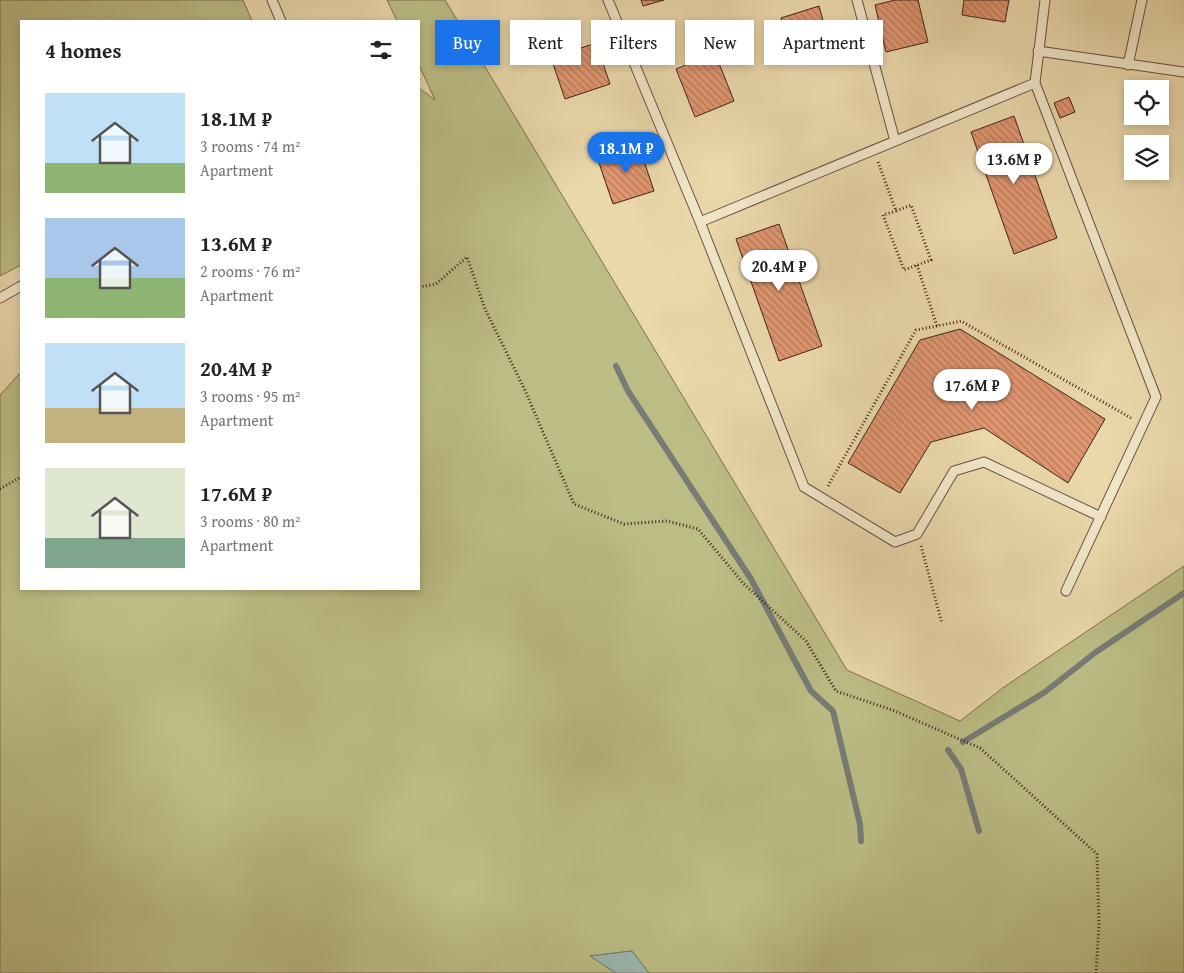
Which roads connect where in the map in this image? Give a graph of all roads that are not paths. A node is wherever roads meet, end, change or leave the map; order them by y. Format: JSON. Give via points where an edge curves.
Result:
{"nodes":[{"id":1,"x":272,"y":0,"type":"edge"},
{"id":2,"x":608,"y":0,"type":"edge"},
{"id":3,"x":856,"y":0,"type":"edge"},
{"id":4,"x":1045,"y":0,"type":"edge"},
{"id":5,"x":1142,"y":0,"type":"edge"},
{"id":6,"x":281,"y":20,"type":"edge"},
{"id":7,"x":1038,"y":51,"type":"junction"},
{"id":8,"x":1128,"y":64,"type":"junction"},
{"id":9,"x":1184,"y":72,"type":"edge"},
{"id":10,"x":1034,"y":82,"type":"junction"},
{"id":11,"x":895,"y":141,"type":"junction"},
{"id":12,"x":700,"y":222,"type":"junction"},
{"id":13,"x":20,"y":287,"type":"edge"},
{"id":14,"x":0,"y":298,"type":"edge"},
{"id":15,"x":1101,"y":517,"type":"junction"},
{"id":16,"x":1066,"y":591,"type":"dead end"}],
"edges":[{"from":1,"to":6,"type":"lane"},
{"from":2,"to":12,"type":"lane"},
{"from":3,"to":11,"type":"lane"},
{"from":4,"to":7,"type":"lane"},
{"from":5,"to":8,"type":"lane"},
{"from":7,"to":8,"type":"lane"},
{"from":7,"to":10,"type":"lane"},
{"from":8,"to":9,"type":"lane"},
{"from":10,"to":11,"type":"lane"},
{"from":10,"to":15,"type":"lane","via":[[1156,397]]},
{"from":11,"to":12,"type":"lane"},
{"from":12,"to":15,"type":"lane","via":[[804,487],[895,542],[917,534],[954,471],[984,462]]},
{"from":13,"to":14,"type":"lane"},
{"from":15,"to":16,"type":"lane"}]}
